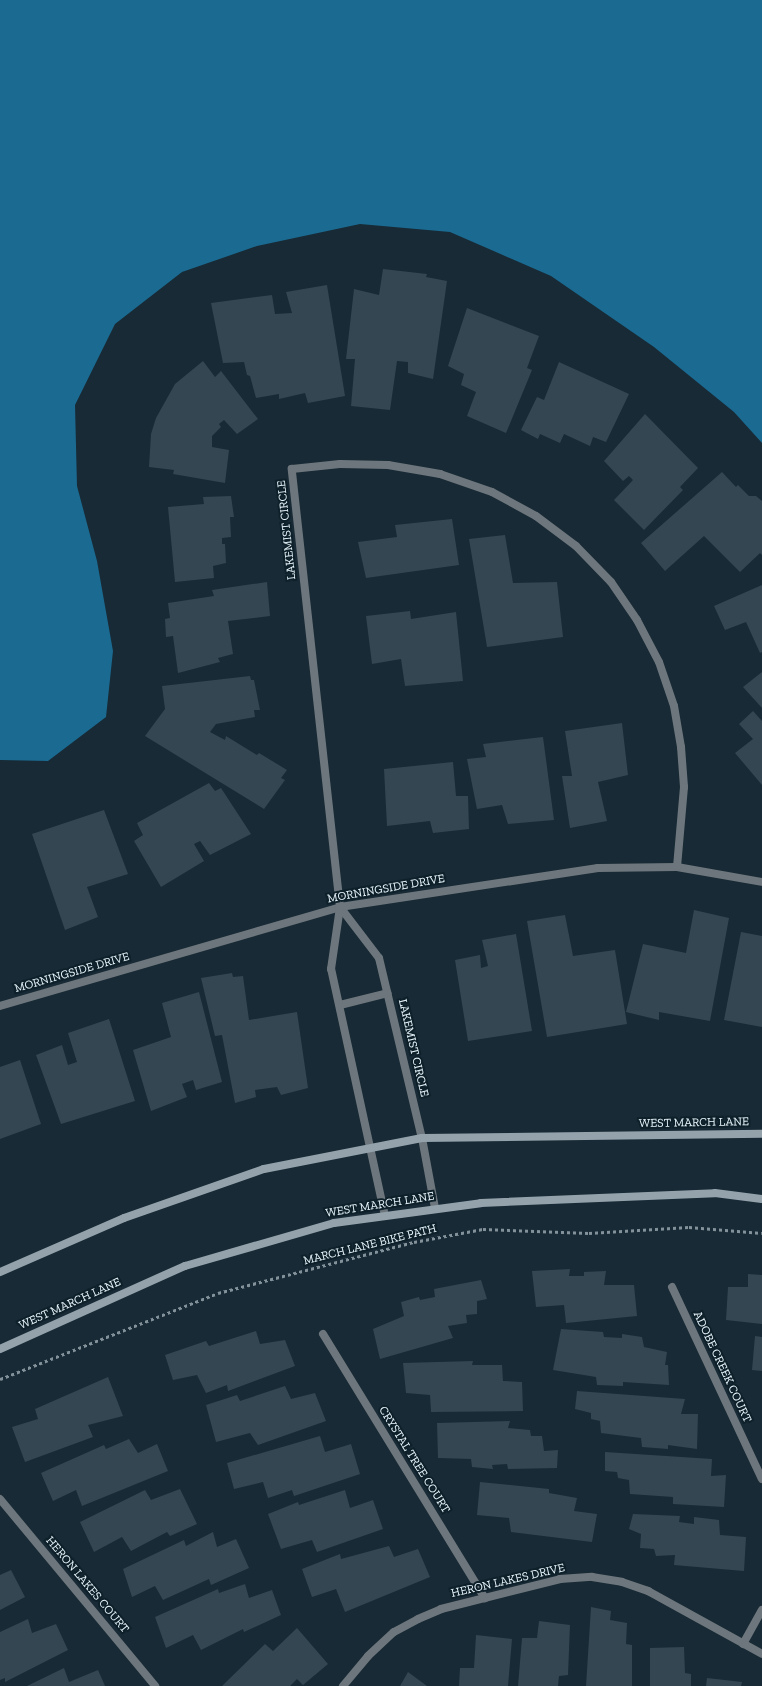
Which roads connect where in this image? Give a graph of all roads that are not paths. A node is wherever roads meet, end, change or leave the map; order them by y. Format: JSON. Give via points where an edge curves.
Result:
{"nodes":[{"id":1,"x":678,"y":866,"type":"junction"},
{"id":2,"x":762,"y":882,"type":"edge"},
{"id":3,"x":340,"y":907,"type":"junction"},
{"id":4,"x":388,"y":993,"type":"junction"},
{"id":5,"x":0,"y":1006,"type":"edge"},
{"id":6,"x":340,"y":1006,"type":"junction"},
{"id":7,"x":762,"y":1134,"type":"edge"},
{"id":8,"x":422,"y":1138,"type":"junction"},
{"id":9,"x":370,"y":1148,"type":"junction"},
{"id":10,"x":762,"y":1199,"type":"edge"},
{"id":11,"x":435,"y":1208,"type":"junction"},
{"id":12,"x":385,"y":1216,"type":"junction"},
{"id":13,"x":0,"y":1272,"type":"edge"},
{"id":14,"x":672,"y":1287,"type":"dead end"},
{"id":15,"x":323,"y":1334,"type":"dead end"},
{"id":16,"x":0,"y":1348,"type":"edge"},
{"id":17,"x":762,"y":1478,"type":"edge"},
{"id":18,"x":0,"y":1498,"type":"edge"},
{"id":19,"x":485,"y":1598,"type":"junction"},
{"id":20,"x":762,"y":1610,"type":"edge"},
{"id":21,"x":743,"y":1644,"type":"junction"},
{"id":22,"x":762,"y":1654,"type":"edge"},
{"id":23,"x":155,"y":1686,"type":"edge"},
{"id":24,"x":343,"y":1686,"type":"edge"}],
"edges":[{"from":1,"to":2,"type":"street","name":"MORNINGSIDE DRIVE"},
{"from":1,"to":3,"type":"street","name":"MORNINGSIDE DRIVE","via":[[598,868]]},
{"from":1,"to":3,"type":"street","name":"LAKEMIST CIRCLE","via":[[684,787],[674,706],[659,662],[637,620],[611,582],[586,556],[536,516],[492,492],[440,474],[388,465],[340,464],[292,469]]},
{"from":3,"to":4,"type":"street","name":"LAKEMIST CIRCLE","via":[[379,958]]},
{"from":3,"to":5,"type":"street","name":"MORNINGSIDE DRIVE"},
{"from":3,"to":6,"type":"street","name":"LAKEMIST CIRCLE","via":[[332,969]]},
{"from":4,"to":6,"type":"street"},
{"from":4,"to":8,"type":"street","name":"LAKEMIST CIRCLE"},
{"from":6,"to":9,"type":"street","name":"LAKEMIST CIRCLE"},
{"from":7,"to":8,"type":"main road","name":"WEST MARCH LANE"},
{"from":8,"to":9,"type":"main road","name":"WEST MARCH LANE"},
{"from":8,"to":11,"type":"street","name":"LAKEMIST CIRCLE"},
{"from":9,"to":12,"type":"street","name":"LAKEMIST CIRCLE"},
{"from":9,"to":13,"type":"main road","name":"WEST MARCH LANE","via":[[264,1169],[124,1218]]},
{"from":10,"to":11,"type":"main road","name":"WEST MARCH LANE","via":[[715,1193],[481,1203]]},
{"from":11,"to":12,"type":"main road","name":"WEST MARCH LANE"},
{"from":12,"to":16,"type":"main road","name":"WEST MARCH LANE","via":[[334,1223],[185,1266]]},
{"from":14,"to":17,"type":"street","name":"ADOBE CREEK COURT"},
{"from":15,"to":19,"type":"street","name":"CRYSTAL TREE COURT"},
{"from":18,"to":23,"type":"street","name":"HERON LAKES COURT"},
{"from":19,"to":21,"type":"street","name":"HERON LAKES DRIVE","via":[[560,1579],[592,1577],[622,1582],[648,1592]]},
{"from":19,"to":24,"type":"street","name":"HERON LAKES DRIVE","via":[[441,1609],[394,1632],[368,1656]]},
{"from":20,"to":21,"type":"street"},
{"from":21,"to":22,"type":"street","name":"HERON LAKES DRIVE"}]}
